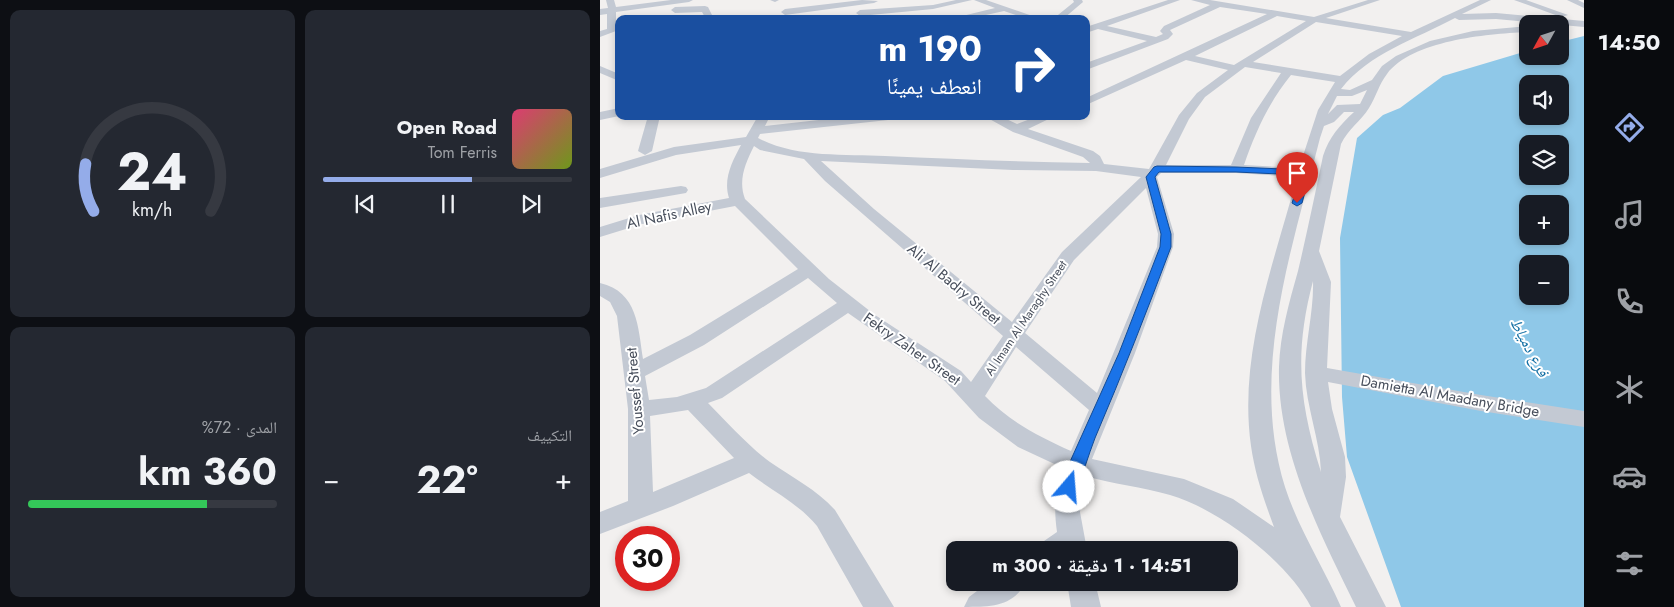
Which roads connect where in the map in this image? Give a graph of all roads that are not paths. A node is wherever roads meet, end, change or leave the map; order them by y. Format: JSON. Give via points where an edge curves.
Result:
{"nodes":[{"id":1,"x":610,"y":0,"type":"edge"},
{"id":2,"x":689,"y":0,"type":"edge"},
{"id":3,"x":774,"y":0,"type":"edge"},
{"id":4,"x":883,"y":0,"type":"edge"},
{"id":5,"x":968,"y":0,"type":"edge"},
{"id":6,"x":978,"y":0,"type":"edge"},
{"id":7,"x":1077,"y":0,"type":"edge"},
{"id":8,"x":1176,"y":0,"type":"edge"},
{"id":9,"x":1202,"y":0,"type":"edge"},
{"id":10,"x":1376,"y":0,"type":"edge"},
{"id":11,"x":1466,"y":0,"type":"edge"},
{"id":12,"x":1518,"y":0,"type":"edge"},
{"id":13,"x":1569,"y":0,"type":"edge"},
{"id":14,"x":1484,"y":1,"type":"edge"},
{"id":15,"x":1557,"y":1,"type":"edge"},
{"id":16,"x":666,"y":2,"type":"edge"},
{"id":17,"x":867,"y":2,"type":"edge"},
{"id":18,"x":830,"y":4,"type":"edge"},
{"id":19,"x":1219,"y":4,"type":"junction"},
{"id":20,"x":1537,"y":5,"type":"junction"},
{"id":21,"x":1584,"y":6,"type":"edge"},
{"id":22,"x":1277,"y":7,"type":"junction"},
{"id":23,"x":1003,"y":9,"type":"junction"},
{"id":24,"x":611,"y":11,"type":"junction"},
{"id":25,"x":600,"y":12,"type":"edge"},
{"id":26,"x":841,"y":14,"type":"dead end"},
{"id":27,"x":708,"y":15,"type":"edge"},
{"id":28,"x":788,"y":15,"type":"edge"},
{"id":29,"x":816,"y":15,"type":"edge"},
{"id":30,"x":859,"y":15,"type":"edge"},
{"id":31,"x":866,"y":15,"type":"edge"},
{"id":32,"x":974,"y":15,"type":"edge"},
{"id":33,"x":1023,"y":15,"type":"edge"},
{"id":34,"x":1062,"y":15,"type":"edge"},
{"id":35,"x":1315,"y":19,"type":"junction"},
{"id":36,"x":1445,"y":20,"type":"junction"},
{"id":37,"x":1569,"y":23,"type":"edge"},
{"id":38,"x":1584,"y":23,"type":"edge"},
{"id":39,"x":1519,"y":24,"type":"edge"},
{"id":40,"x":1090,"y":26,"type":"edge"},
{"id":41,"x":1490,"y":26,"type":"junction"},
{"id":42,"x":1098,"y":27,"type":"junction"},
{"id":43,"x":1519,"y":28,"type":"edge"},
{"id":44,"x":1569,"y":28,"type":"edge"},
{"id":45,"x":1584,"y":28,"type":"edge"},
{"id":46,"x":1090,"y":29,"type":"edge"},
{"id":47,"x":600,"y":34,"type":"edge"},
{"id":48,"x":1412,"y":35,"type":"junction"},
{"id":49,"x":1157,"y":40,"type":"junction"},
{"id":50,"x":1186,"y":57,"type":"junction"},
{"id":51,"x":1090,"y":65,"type":"edge"},
{"id":52,"x":1239,"y":66,"type":"junction"},
{"id":53,"x":600,"y":69,"type":"edge"},
{"id":54,"x":1288,"y":71,"type":"junction"},
{"id":55,"x":615,"y":76,"type":"edge"},
{"id":56,"x":1376,"y":82,"type":"junction"},
{"id":57,"x":1338,"y":86,"type":"junction"},
{"id":58,"x":1090,"y":100,"type":"edge"},
{"id":59,"x":1363,"y":108,"type":"junction"},
{"id":60,"x":615,"y":113,"type":"edge"},
{"id":61,"x":600,"y":116,"type":"edge"},
{"id":62,"x":653,"y":120,"type":"edge"},
{"id":63,"x":814,"y":120,"type":"edge"},
{"id":64,"x":998,"y":120,"type":"edge"},
{"id":65,"x":1039,"y":120,"type":"edge"},
{"id":66,"x":796,"y":121,"type":"edge"},
{"id":67,"x":1319,"y":124,"type":"junction"},
{"id":68,"x":1017,"y":129,"type":"junction"},
{"id":69,"x":757,"y":131,"type":"edge"},
{"id":70,"x":645,"y":151,"type":"junction"},
{"id":71,"x":809,"y":156,"type":"junction"},
{"id":72,"x":1096,"y":167,"type":"junction"},
{"id":73,"x":600,"y":168,"type":"edge"},
{"id":74,"x":1236,"y":169,"type":"junction"},
{"id":75,"x":1153,"y":173,"type":"junction"},
{"id":76,"x":1306,"y":173,"type":"junction"},
{"id":77,"x":600,"y":174,"type":"edge"},
{"id":78,"x":681,"y":190,"type":"dead end"},
{"id":79,"x":738,"y":201,"type":"junction"},
{"id":80,"x":600,"y":202,"type":"edge"},
{"id":81,"x":600,"y":232,"type":"edge"},
{"id":82,"x":1311,"y":251,"type":"junction"},
{"id":83,"x":808,"y":270,"type":"junction"},
{"id":84,"x":600,"y":288,"type":"edge"},
{"id":85,"x":849,"y":304,"type":"junction"},
{"id":86,"x":1014,"y":334,"type":"junction"},
{"id":87,"x":635,"y":372,"type":"junction"},
{"id":88,"x":1317,"y":378,"type":"junction"},
{"id":89,"x":973,"y":396,"type":"junction"},
{"id":90,"x":693,"y":402,"type":"junction"},
{"id":91,"x":1102,"y":409,"type":"junction"},
{"id":92,"x":639,"y":410,"type":"junction"},
{"id":93,"x":1584,"y":419,"type":"edge"},
{"id":94,"x":1584,"y":429,"type":"edge"},
{"id":95,"x":752,"y":461,"type":"junction"},
{"id":96,"x":1077,"y":464,"type":"junction"},
{"id":97,"x":641,"y":508,"type":"junction"},
{"id":98,"x":1327,"y":518,"type":"junction"},
{"id":99,"x":600,"y":523,"type":"edge"},
{"id":100,"x":1065,"y":541,"type":"edge"},
{"id":101,"x":1312,"y":581,"type":"junction"},
{"id":102,"x":1000,"y":591,"type":"edge"},
{"id":103,"x":1083,"y":591,"type":"edge"},
{"id":104,"x":879,"y":607,"type":"edge"},
{"id":105,"x":979,"y":607,"type":"edge"},
{"id":106,"x":1086,"y":607,"type":"edge"},
{"id":107,"x":1326,"y":607,"type":"edge"},
{"id":108,"x":1371,"y":607,"type":"edge"}],
"edges":[{"from":1,"to":24,"type":"street"},
{"from":2,"to":16,"type":"street"},
{"from":3,"to":28,"type":"street"},
{"from":4,"to":17,"type":"street"},
{"from":5,"to":31,"type":"street"},
{"from":6,"to":23,"type":"street"},
{"from":7,"to":34,"type":"street","via":[[1080,2]]},
{"from":8,"to":42,"type":"street"},
{"from":9,"to":19,"type":"street"},
{"from":10,"to":35,"type":"street"},
{"from":11,"to":14,"type":"street"},
{"from":12,"to":20,"type":"street"},
{"from":13,"to":15,"type":"street"},
{"from":13,"to":21,"type":"street"},
{"from":14,"to":36,"type":"street"},
{"from":15,"to":20,"type":"street"},
{"from":16,"to":24,"type":"street"},
{"from":16,"to":27,"type":"street","via":[[675,10],[704,9]]},
{"from":17,"to":18,"type":"street"},
{"from":17,"to":26,"type":"street"},
{"from":17,"to":30,"type":"street"},
{"from":18,"to":28,"type":"street"},
{"from":18,"to":29,"type":"street"},
{"from":19,"to":22,"type":"street","via":[[1251,9]]},
{"from":19,"to":49,"type":"street","via":[[1167,28],[1168,36]]},
{"from":20,"to":38,"type":"street"},
{"from":22,"to":35,"type":"street"},
{"from":22,"to":50,"type":"street"},
{"from":23,"to":32,"type":"street"},
{"from":23,"to":33,"type":"street"},
{"from":24,"to":25,"type":"street"},
{"from":24,"to":47,"type":"street","via":[[611,32]]},
{"from":35,"to":48,"type":"street"},
{"from":35,"to":52,"type":"street","name":"Al Imam Al Maraghy Street"},
{"from":36,"to":41,"type":"street","via":[[1460,27]]},
{"from":36,"to":41,"type":"street","via":[[1468,16]]},
{"from":36,"to":48,"type":"street"},
{"from":37,"to":38,"type":"street"},
{"from":39,"to":41,"type":"street"},
{"from":40,"to":42,"type":"street"},
{"from":41,"to":43,"type":"street"},
{"from":41,"to":56,"type":"street","via":[[1408,54],[1386,68]]},
{"from":42,"to":46,"type":"street"},
{"from":42,"to":49,"type":"street"},
{"from":44,"to":45,"type":"street"},
{"from":48,"to":57,"type":"street","via":[[1360,65]]},
{"from":49,"to":51,"type":"street"},
{"from":50,"to":52,"type":"street"},
{"from":50,"to":58,"type":"street"},
{"from":52,"to":54,"type":"street"},
{"from":52,"to":75,"type":"street","name":"Al Imam Al Maraghy Street","via":[[1195,102]]},
{"from":53,"to":55,"type":"street"},
{"from":54,"to":57,"type":"street"},
{"from":54,"to":74,"type":"street","via":[[1256,120]]},
{"from":56,"to":57,"type":"street","via":[[1352,93]]},
{"from":56,"to":59,"type":"street"},
{"from":57,"to":67,"type":"street"},
{"from":59,"to":67,"type":"street","via":[[1341,108]]},
{"from":59,"to":82,"type":"street","via":[[1339,135],[1330,154]]},
{"from":60,"to":61,"type":"street"},
{"from":62,"to":70,"type":"street"},
{"from":63,"to":66,"type":"street"},
{"from":64,"to":68,"type":"street"},
{"from":65,"to":68,"type":"street"},
{"from":66,"to":69,"type":"street"},
{"from":67,"to":76,"type":"street"},
{"from":68,"to":72,"type":"street","via":[[1088,154],[1095,159]]},
{"from":69,"to":70,"type":"street"},
{"from":69,"to":71,"type":"street","via":[[765,148]]},
{"from":69,"to":77,"type":"street"},
{"from":69,"to":79,"type":"street","via":[[733,179]]},
{"from":70,"to":73,"type":"street"},
{"from":71,"to":72,"type":"street"},
{"from":71,"to":86,"type":"street","name":"Ali Al Badry Street","via":[[830,178]]},
{"from":72,"to":75,"type":"street"},
{"from":74,"to":75,"type":"street"},
{"from":74,"to":76,"type":"street"},
{"from":75,"to":86,"type":"street","name":"Al Imam Al Maraghy Street","via":[[1068,256]]},
{"from":75,"to":91,"type":"street","via":[[1166,247]]},
{"from":76,"to":101,"type":"street","via":[[1267,324],[1260,395],[1263,446],[1270,476],[1294,543]]},
{"from":78,"to":80,"type":"street"},
{"from":79,"to":81,"type":"street","name":"Al Nafis Alley","via":[[639,220]]},
{"from":79,"to":83,"type":"street","name":"Fekry Zaher Street"},
{"from":82,"to":88,"type":"street","via":[[1322,282]]},
{"from":82,"to":98,"type":"street","via":[[1292,331],[1290,371],[1299,438]]},
{"from":83,"to":85,"type":"street","name":"Fekry Zaher Street"},
{"from":83,"to":87,"type":"street","via":[[685,347]]},
{"from":84,"to":87,"type":"street","name":"Youssef Street","via":[[618,299],[625,310]]},
{"from":85,"to":89,"type":"street","name":"Fekry Zaher Street","via":[[953,376]]},
{"from":85,"to":90,"type":"street","via":[[721,389]]},
{"from":86,"to":89,"type":"street","name":"Al Imam Al Maraghy Street"},
{"from":86,"to":91,"type":"street","name":"Ali Al Badry Street"},
{"from":87,"to":92,"type":"street","name":"Youssef Street"},
{"from":88,"to":93,"type":"street","name":"Damietta Al Maadany Bridge"},
{"from":88,"to":94,"type":"street","name":"Damietta Al Maadany Bridge"},
{"from":88,"to":98,"type":"street","via":[[1334,477]]},
{"from":89,"to":96,"type":"street","name":"Fekry Zaher Street","via":[[987,412],[1026,441]]},
{"from":90,"to":92,"type":"street"},
{"from":90,"to":95,"type":"street"},
{"from":91,"to":96,"type":"street"},
{"from":92,"to":97,"type":"street","name":"Youssef Street"},
{"from":95,"to":97,"type":"street"},
{"from":95,"to":104,"type":"street","via":[[799,491],[818,508]]},
{"from":96,"to":100,"type":"street","via":[[1067,503]]},
{"from":96,"to":101,"type":"street","name":"Fekry Zaher Street","via":[[1175,486],[1224,507],[1270,539]]},
{"from":97,"to":99,"type":"street"},
{"from":98,"to":108,"type":"street"},
{"from":101,"to":107,"type":"street"},
{"from":102,"to":105,"type":"street"},
{"from":103,"to":106,"type":"street"}]}
